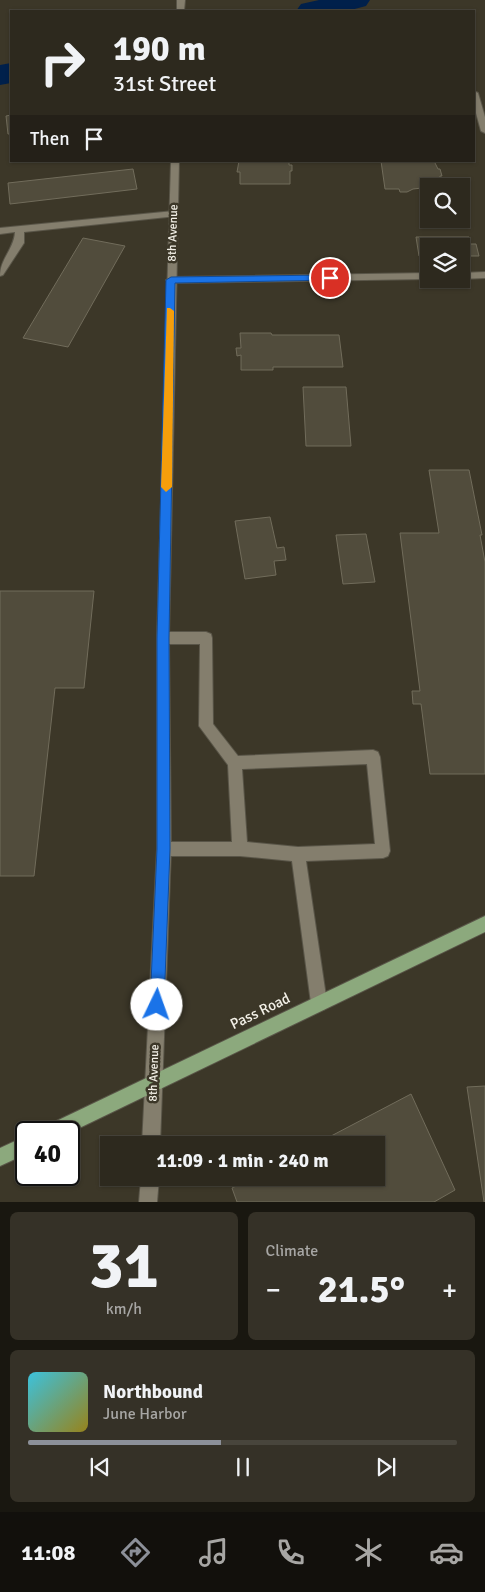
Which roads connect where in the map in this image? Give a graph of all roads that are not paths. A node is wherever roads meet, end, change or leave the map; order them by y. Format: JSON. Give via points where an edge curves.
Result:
{"nodes":[{"id":1,"x":475,"y":96,"type":"edge"},
{"id":2,"x":485,"y":131,"type":"edge"},
{"id":3,"x":175,"y":162,"type":"edge"},
{"id":4,"x":174,"y":214,"type":"junction"},
{"id":5,"x":20,"y":230,"type":"junction"},
{"id":6,"x":0,"y":231,"type":"edge"},
{"id":7,"x":0,"y":273,"type":"edge"},
{"id":8,"x":485,"y":275,"type":"edge"},
{"id":9,"x":420,"y":276,"type":"edge"},
{"id":10,"x":470,"y":276,"type":"edge"},
{"id":11,"x":171,"y":280,"type":"junction"},
{"id":12,"x":163,"y":638,"type":"junction"},
{"id":13,"x":235,"y":763,"type":"junction"},
{"id":14,"x":164,"y":849,"type":"junction"},
{"id":15,"x":240,"y":849,"type":"junction"},
{"id":16,"x":298,"y":854,"type":"junction"},
{"id":17,"x":485,"y":924,"type":"edge"},
{"id":18,"x":319,"y":1003,"type":"junction"},
{"id":19,"x":154,"y":1083,"type":"junction"},
{"id":20,"x":75,"y":1121,"type":"edge"},
{"id":21,"x":151,"y":1136,"type":"edge"},
{"id":22,"x":15,"y":1150,"type":"edge"},
{"id":23,"x":0,"y":1158,"type":"edge"},
{"id":24,"x":149,"y":1186,"type":"edge"},
{"id":25,"x":148,"y":1202,"type":"edge"}],
"edges":[{"from":1,"to":2,"type":"street"},
{"from":3,"to":4,"type":"street","name":"8th Avenue"},
{"from":4,"to":5,"type":"street"},
{"from":4,"to":11,"type":"street","name":"8th Avenue"},
{"from":5,"to":6,"type":"street"},
{"from":5,"to":7,"type":"street","via":[[19,243]]},
{"from":8,"to":10,"type":"street"},
{"from":9,"to":11,"type":"street"},
{"from":11,"to":12,"type":"street","name":"8th Avenue"},
{"from":12,"to":13,"type":"street","via":[[206,638],[206,726]]},
{"from":12,"to":14,"type":"street","name":"8th Avenue"},
{"from":13,"to":15,"type":"street"},
{"from":13,"to":16,"type":"street","via":[[373,757],[383,851]]},
{"from":14,"to":15,"type":"street"},
{"from":14,"to":19,"type":"street","name":"8th Avenue"},
{"from":15,"to":16,"type":"street"},
{"from":16,"to":18,"type":"street"},
{"from":17,"to":18,"type":"main road","name":"Pass Road"},
{"from":18,"to":19,"type":"main road","name":"Pass Road"},
{"from":19,"to":20,"type":"main road","name":"Pass Road"},
{"from":19,"to":21,"type":"street","name":"8th Avenue"},
{"from":22,"to":23,"type":"main road"},
{"from":24,"to":25,"type":"street"}]}
